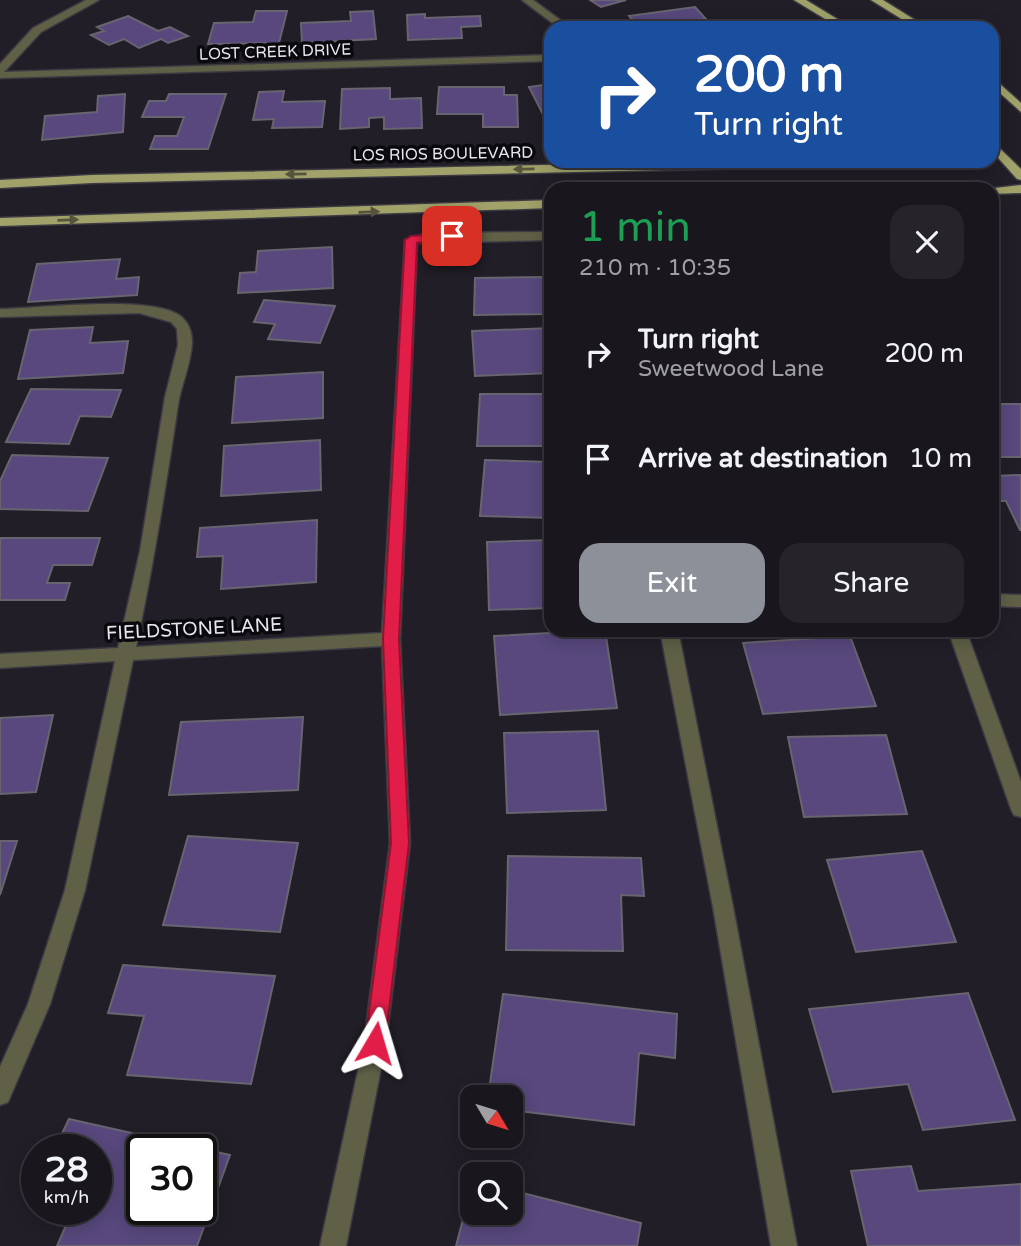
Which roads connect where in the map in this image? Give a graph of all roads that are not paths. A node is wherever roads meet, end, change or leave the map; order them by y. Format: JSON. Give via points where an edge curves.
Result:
{"nodes":[{"id":1,"x":94,"y":0,"type":"edge"},
{"id":2,"x":527,"y":0,"type":"edge"},
{"id":3,"x":799,"y":0,"type":"edge"},
{"id":4,"x":876,"y":0,"type":"edge"},
{"id":5,"x":556,"y":21,"type":"edge"},
{"id":6,"x":835,"y":21,"type":"edge"},
{"id":7,"x":911,"y":21,"type":"edge"},
{"id":8,"x":544,"y":58,"type":"edge"},
{"id":9,"x":0,"y":73,"type":"edge"},
{"id":10,"x":999,"y":87,"type":"edge"},
{"id":11,"x":1021,"y":109,"type":"edge"},
{"id":12,"x":999,"y":151,"type":"edge"},
{"id":13,"x":1007,"y":158,"type":"junction"},
{"id":14,"x":1021,"y":158,"type":"edge"},
{"id":15,"x":999,"y":159,"type":"edge"},
{"id":16,"x":559,"y":168,"type":"edge"},
{"id":17,"x":1021,"y":176,"type":"edge"},
{"id":18,"x":0,"y":184,"type":"edge"},
{"id":19,"x":1021,"y":189,"type":"edge"},
{"id":20,"x":999,"y":190,"type":"edge"},
{"id":21,"x":544,"y":204,"type":"edge"},
{"id":22,"x":0,"y":222,"type":"edge"},
{"id":23,"x":544,"y":236,"type":"edge"},
{"id":24,"x":0,"y":313,"type":"edge"},
{"id":25,"x":999,"y":600,"type":"edge"},
{"id":26,"x":1021,"y":601,"type":"edge"},
{"id":27,"x":670,"y":637,"type":"edge"},
{"id":28,"x":960,"y":637,"type":"edge"},
{"id":29,"x":391,"y":639,"type":"junction"},
{"id":30,"x":125,"y":655,"type":"junction"},
{"id":31,"x":0,"y":661,"type":"edge"},
{"id":32,"x":1021,"y":809,"type":"edge"},
{"id":33,"x":0,"y":1094,"type":"edge"},
{"id":34,"x":332,"y":1246,"type":"edge"},
{"id":35,"x":783,"y":1246,"type":"edge"}],
"edges":[{"from":1,"to":9,"type":"street","via":[[37,30]]},
{"from":2,"to":5,"type":"street"},
{"from":3,"to":6,"type":"main road"},
{"from":4,"to":7,"type":"main road"},
{"from":8,"to":9,"type":"street","name":"LOST CREEK DRIVE"},
{"from":10,"to":11,"type":"main road"},
{"from":12,"to":13,"type":"main road"},
{"from":13,"to":14,"type":"main road"},
{"from":13,"to":15,"type":"main road"},
{"from":13,"to":17,"type":"main road"},
{"from":16,"to":18,"type":"main road","name":"LOS RIOS BOULEVARD","one_way":true},
{"from":19,"to":20,"type":"main road"},
{"from":22,"to":21,"type":"main road","one_way":true},
{"from":23,"to":29,"type":"street","via":[[411,240]]},
{"from":24,"to":30,"type":"street","via":[[138,309],[176,319],[184,329],[185,345],[172,397],[148,551]]},
{"from":25,"to":26,"type":"street"},
{"from":27,"to":35,"type":"street"},
{"from":28,"to":32,"type":"street"},
{"from":29,"to":30,"type":"street","name":"FIELDSTONE LANE"},
{"from":29,"to":34,"type":"street","via":[[400,843],[375,1043]]},
{"from":30,"to":31,"type":"street","name":"FIELDSTONE LANE"},
{"from":30,"to":33,"type":"street","via":[[75,890],[39,1004]]}]}
